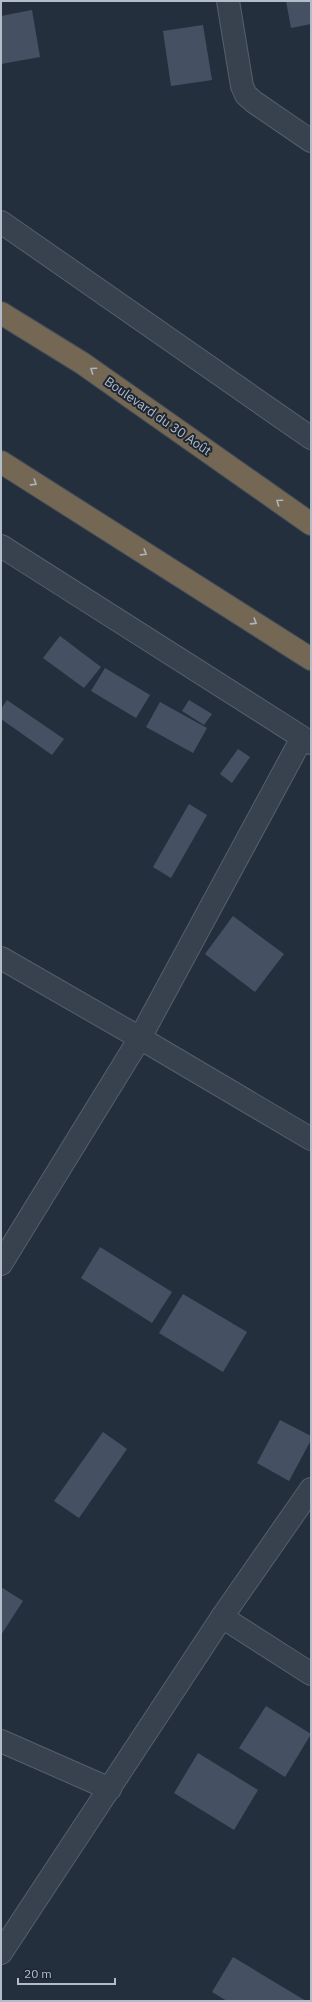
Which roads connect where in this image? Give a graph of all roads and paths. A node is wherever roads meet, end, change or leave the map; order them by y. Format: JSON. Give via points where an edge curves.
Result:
{"nodes":[{"id":1,"x":228,"y":1,"type":"edge"},
{"id":2,"x":311,"y":141,"type":"edge"},
{"id":3,"x":1,"y":222,"type":"edge"},
{"id":4,"x":1,"y":313,"type":"edge"},
{"id":5,"x":311,"y":438,"type":"edge"},
{"id":6,"x":1,"y":462,"type":"edge"},
{"id":7,"x":311,"y":524,"type":"edge"},
{"id":8,"x":1,"y":546,"type":"edge"},
{"id":9,"x":311,"y":659,"type":"edge"},
{"id":10,"x":307,"y":740,"type":"edge"},
{"id":11,"x":1,"y":958,"type":"edge"},
{"id":12,"x":140,"y":1038,"type":"junction"},
{"id":13,"x":311,"y":1139,"type":"edge"},
{"id":14,"x":1,"y":1264,"type":"edge"},
{"id":15,"x":311,"y":1489,"type":"edge"},
{"id":16,"x":222,"y":1617,"type":"junction"},
{"id":17,"x":311,"y":1674,"type":"edge"},
{"id":18,"x":1,"y":1741,"type":"edge"},
{"id":19,"x":110,"y":1789,"type":"junction"},
{"id":20,"x":1,"y":1953,"type":"edge"}],
"edges":[{"from":1,"to":2,"type":"street","via":[[239,73],[246,95]]},
{"from":3,"to":5,"type":"street"},
{"from":7,"to":4,"type":"highway","name":"Boulevard du 30 Août","one_way":true,"via":[[82,363]]},
{"from":6,"to":9,"type":"highway","one_way":true},
{"from":8,"to":10,"type":"street"},
{"from":10,"to":12,"type":"street"},
{"from":11,"to":12,"type":"street"},
{"from":12,"to":13,"type":"street"},
{"from":12,"to":14,"type":"street"},
{"from":15,"to":16,"type":"street"},
{"from":16,"to":17,"type":"street"},
{"from":16,"to":19,"type":"street"},
{"from":18,"to":19,"type":"street"},
{"from":19,"to":20,"type":"street"}]}
